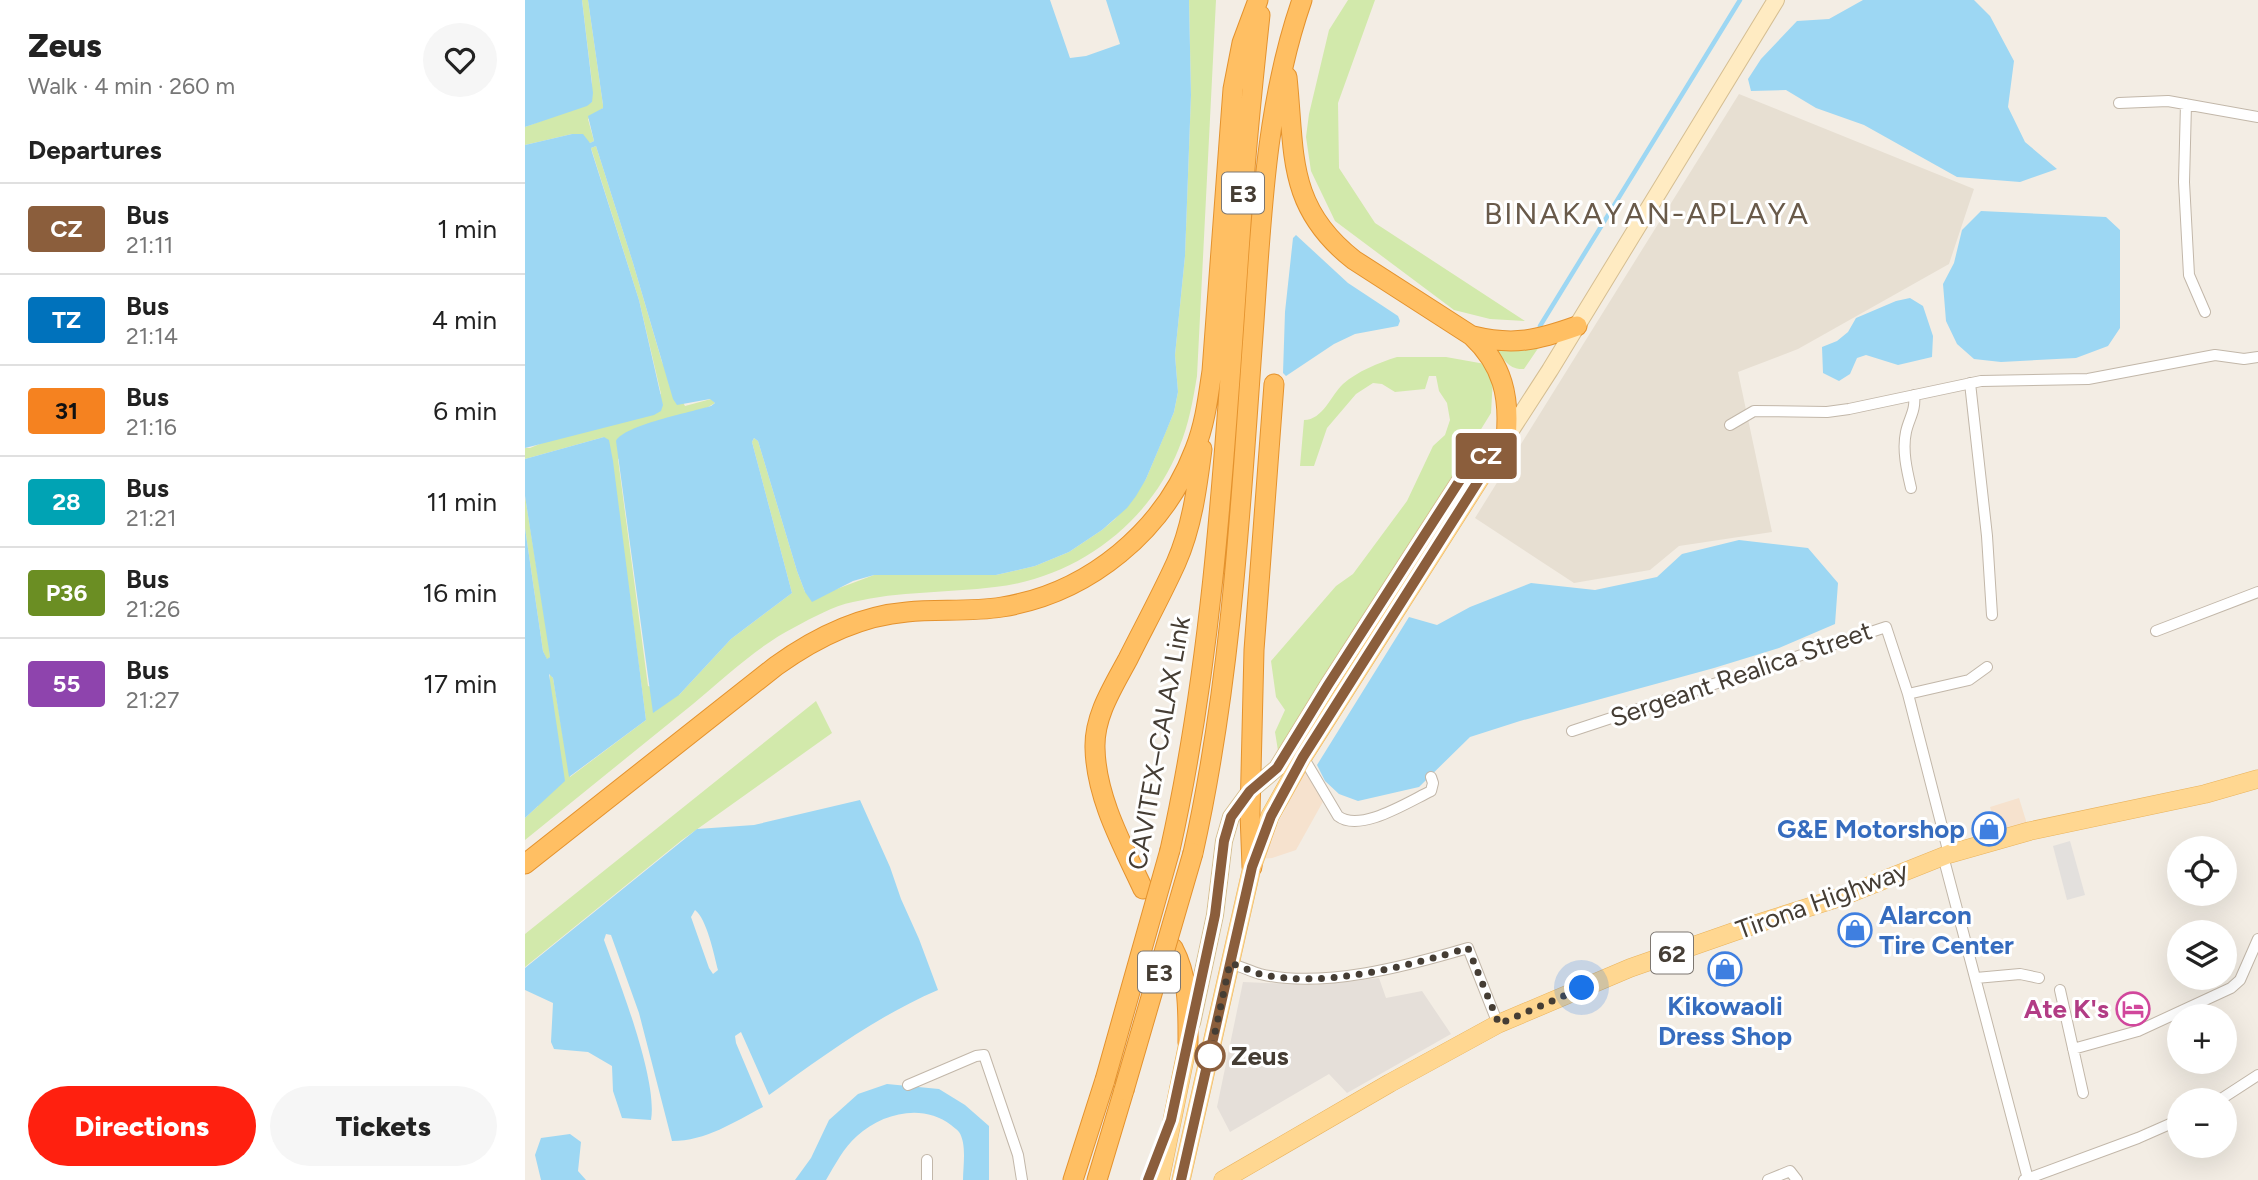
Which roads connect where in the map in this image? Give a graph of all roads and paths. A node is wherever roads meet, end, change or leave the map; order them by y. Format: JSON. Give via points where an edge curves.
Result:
{"nodes":[{"id":1,"x":1260,"y":0,"type":"edge"},
{"id":2,"x":1302,"y":0,"type":"edge"},
{"id":3,"x":1776,"y":0,"type":"edge"},
{"id":4,"x":1285,"y":58,"type":"junction"},
{"id":5,"x":2119,"y":103,"type":"dead end"},
{"id":6,"x":2186,"y":104,"type":"junction"},
{"id":7,"x":2258,"y":117,"type":"edge"},
{"id":8,"x":2205,"y":312,"type":"dead end"},
{"id":9,"x":1577,"y":326,"type":"junction"},
{"id":10,"x":1472,"y":335,"type":"junction"},
{"id":11,"x":2258,"y":358,"type":"edge"},
{"id":12,"x":1970,"y":383,"type":"junction"},
{"id":13,"x":1274,"y":384,"type":"dead end"},
{"id":14,"x":1240,"y":388,"type":"junction"},
{"id":15,"x":1914,"y":395,"type":"junction"},
{"id":16,"x":1206,"y":413,"type":"junction"},
{"id":17,"x":1730,"y":425,"type":"dead end"},
{"id":18,"x":1502,"y":444,"type":"junction"},
{"id":19,"x":1911,"y":488,"type":"dead end"},
{"id":20,"x":2258,"y":592,"type":"edge"},
{"id":21,"x":1991,"y":615,"type":"dead end"},
{"id":22,"x":2156,"y":631,"type":"dead end"},
{"id":23,"x":1987,"y":667,"type":"dead end"},
{"id":24,"x":1908,"y":694,"type":"junction"},
{"id":25,"x":1571,"y":732,"type":"dead end"},
{"id":26,"x":1303,"y":757,"type":"junction"},
{"id":27,"x":1431,"y":777,"type":"dead end"},
{"id":28,"x":2258,"y":779,"type":"edge"},
{"id":29,"x":1250,"y":791,"type":"junction"},
{"id":30,"x":1946,"y":855,"type":"junction"},
{"id":31,"x":525,"y":864,"type":"edge"},
{"id":32,"x":1252,"y":867,"type":"junction"},
{"id":33,"x":1143,"y":889,"type":"dead end"},
{"id":34,"x":2258,"y":939,"type":"edge"},
{"id":35,"x":1173,"y":947,"type":"dead end"},
{"id":36,"x":1230,"y":963,"type":"junction"},
{"id":37,"x":1976,"y":978,"type":"junction"},
{"id":38,"x":2039,"y":978,"type":"dead end"},
{"id":39,"x":2060,"y":990,"type":"dead end"},
{"id":40,"x":1499,"y":1024,"type":"junction"},
{"id":41,"x":1188,"y":1043,"type":"junction"},
{"id":42,"x":2073,"y":1049,"type":"junction"},
{"id":43,"x":2258,"y":1075,"type":"edge"},
{"id":44,"x":908,"y":1085,"type":"dead end"},
{"id":45,"x":2237,"y":1089,"type":"edge"},
{"id":46,"x":2083,"y":1093,"type":"dead end"},
{"id":47,"x":1171,"y":1120,"type":"junction"},
{"id":48,"x":2167,"y":1125,"type":"edge"},
{"id":49,"x":927,"y":1160,"type":"dead end"},
{"id":50,"x":2026,"y":1179,"type":"edge"},
{"id":51,"x":927,"y":1180,"type":"edge"},
{"id":52,"x":1022,"y":1180,"type":"edge"},
{"id":53,"x":1073,"y":1180,"type":"edge"},
{"id":54,"x":1097,"y":1180,"type":"edge"},
{"id":55,"x":1148,"y":1180,"type":"edge"},
{"id":56,"x":1160,"y":1180,"type":"edge"},
{"id":57,"x":1181,"y":1180,"type":"edge"},
{"id":58,"x":1223,"y":1180,"type":"edge"},
{"id":59,"x":1768,"y":1180,"type":"edge"},
{"id":60,"x":1797,"y":1180,"type":"edge"}],
"edges":[{"from":1,"to":14,"type":"highway","number":"E3","via":[[1242,208]]},
{"from":1,"to":16,"type":"highway","via":[[1242,43],[1233,89]]},
{"from":2,"to":4,"type":"highway","number":"E3"},
{"from":3,"to":9,"type":"main road"},
{"from":4,"to":10,"type":"highway","via":[[1295,164],[1317,223],[1354,260]]},
{"from":4,"to":14,"type":"highway","number":"E3","via":[[1266,170]]},
{"from":5,"to":6,"type":"street"},
{"from":6,"to":7,"type":"street"},
{"from":6,"to":8,"type":"street","via":[[2189,275]]},
{"from":9,"to":10,"type":"highway","via":[[1521,342]]},
{"from":9,"to":18,"type":"main road"},
{"from":10,"to":18,"type":"highway","via":[[1495,362],[1505,387]]},
{"from":11,"to":12,"type":"street","via":[[2215,355],[2088,379]]},
{"from":12,"to":15,"type":"street"},
{"from":12,"to":21,"type":"street"},
{"from":13,"to":29,"type":"highway","via":[[1256,615]]},
{"from":14,"to":53,"type":"highway","name":"CAVITEX–CALAX Link","number":"E3","bridge":true,"via":[[1189,754],[1170,850]]},
{"from":14,"to":54,"type":"highway","name":"CAVITEX–CALAX Link","number":"E3","bridge":true,"via":[[1235,570],[1210,769],[1193,853]]},
{"from":15,"to":17,"type":"street","via":[[1827,412],[1754,411]]},
{"from":15,"to":19,"type":"street","via":[[1915,407],[1905,434]]},
{"from":16,"to":31,"type":"highway","via":[[1195,450],[1169,500],[1138,537],[1095,571],[1025,602],[886,615],[853,623],[813,641]]},
{"from":16,"to":33,"type":"highway","via":[[1195,502],[1185,541],[1103,709],[1095,737],[1103,795]]},
{"from":18,"to":26,"type":"main road"},
{"from":18,"to":29,"type":"main road","via":[[1471,463],[1277,768]]},
{"from":20,"to":22,"type":"street"},
{"from":23,"to":24,"type":"street","via":[[1969,680]]},
{"from":24,"to":25,"type":"street","name":"Sergeant Realica Street","via":[[1884,626]]},
{"from":24,"to":30,"type":"street","name":"Sergeant Realica Street"},
{"from":26,"to":27,"type":"street","via":[[1338,816],[1356,823],[1431,791]]},
{"from":26,"to":32,"type":"main road","via":[[1271,816]]},
{"from":28,"to":30,"type":"main road","name":"Tirona Highway","number":"62"},
{"from":29,"to":32,"type":"highway"},
{"from":29,"to":41,"type":"main road","via":[[1231,817],[1224,841],[1215,915]]},
{"from":30,"to":37,"type":"street","name":"Sergeant Realica Street"},
{"from":30,"to":40,"type":"main road","name":"Tirona Highway","number":"62","via":[[1841,897],[1630,968]]},
{"from":32,"to":36,"type":"main road"},
{"from":34,"to":42,"type":"street","via":[[2240,980],[2231,988],[2138,1031]]},
{"from":35,"to":41,"type":"highway","via":[[1185,981]]},
{"from":36,"to":40,"type":"street","via":[[1261,974],[1346,976],[1468,948]]},
{"from":36,"to":57,"type":"main road"},
{"from":37,"to":38,"type":"street","via":[[2020,974]]},
{"from":37,"to":50,"type":"street","name":"Sergeant Realica Street"},
{"from":39,"to":42,"type":"street"},
{"from":40,"to":58,"type":"main road","name":"Tirona Highway","number":"62"},
{"from":41,"to":47,"type":"main road"},
{"from":42,"to":46,"type":"street"},
{"from":43,"to":45,"type":"street"},
{"from":44,"to":52,"type":"street","via":[[983,1055],[1018,1154]]},
{"from":47,"to":55,"type":"main road"},
{"from":47,"to":56,"type":"main road"},
{"from":48,"to":50,"type":"street"},
{"from":49,"to":51,"type":"street"},
{"from":59,"to":60,"type":"street","via":[[1790,1171]]}]}
